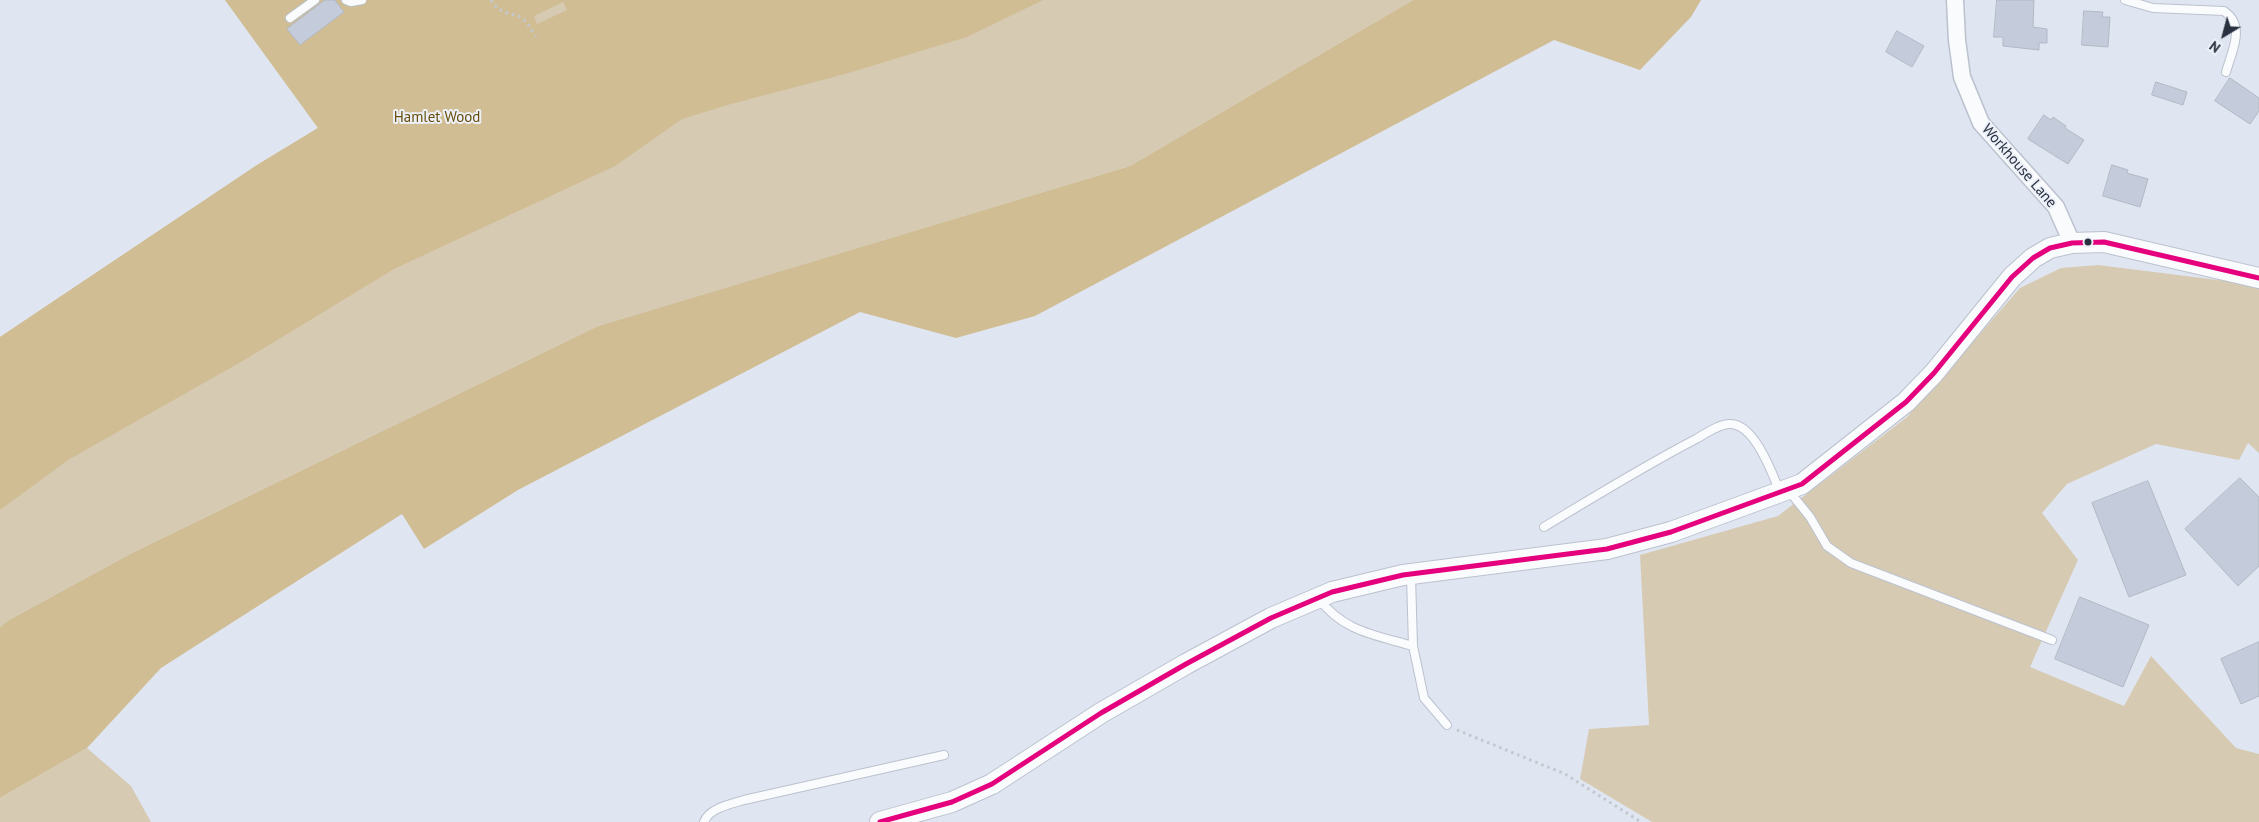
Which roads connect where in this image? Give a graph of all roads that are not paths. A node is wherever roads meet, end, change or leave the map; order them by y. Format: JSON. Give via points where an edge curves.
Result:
{"nodes":[{"id":1,"x":315,"y":0,"type":"edge"},
{"id":2,"x":346,"y":0,"type":"edge"},
{"id":3,"x":362,"y":0,"type":"edge"},
{"id":4,"x":1955,"y":0,"type":"edge"},
{"id":5,"x":2125,"y":0,"type":"edge"},
{"id":6,"x":290,"y":18,"type":"dead end"},
{"id":7,"x":2226,"y":72,"type":"dead end"},
{"id":8,"x":2072,"y":243,"type":"junction"},
{"id":9,"x":2259,"y":278,"type":"edge"},
{"id":10,"x":1784,"y":491,"type":"junction"},
{"id":11,"x":1544,"y":527,"type":"dead end"},
{"id":12,"x":1411,"y":574,"type":"junction"},
{"id":13,"x":1318,"y":598,"type":"junction"},
{"id":14,"x":2052,"y":640,"type":"dead end"},
{"id":15,"x":1413,"y":646,"type":"junction"},
{"id":16,"x":1447,"y":725,"type":"road end"},
{"id":17,"x":944,"y":755,"type":"dead end"},
{"id":18,"x":704,"y":822,"type":"edge"},
{"id":19,"x":880,"y":822,"type":"edge"}],
"edges":[{"from":1,"to":6,"type":"lane"},
{"from":2,"to":3,"type":"lane"},
{"from":4,"to":8,"type":"street","name":"Workhouse Lane","via":[[1962,77],[1981,123],[2056,207]]},
{"from":5,"to":7,"type":"lane","via":[[2153,8],[2224,11],[2232,16],[2237,36]]},
{"from":8,"to":9,"type":"street","via":[[2104,242]]},
{"from":8,"to":10,"type":"street","via":[[2050,248],[2033,258],[1993,298],[1934,373],[1906,402],[1802,484]]},
{"from":10,"to":11,"type":"lane","via":[[1752,436],[1747,430],[1731,424],[1713,429],[1669,453]]},
{"from":10,"to":12,"type":"street","via":[[1671,532],[1606,549]]},
{"from":10,"to":14,"type":"lane","via":[[1810,517],[1827,546],[1851,563]]},
{"from":12,"to":13,"type":"street"},
{"from":12,"to":15,"type":"lane"},
{"from":13,"to":15,"type":"lane","via":[[1330,613],[1352,628]]},
{"from":13,"to":19,"type":"street","via":[[1271,618],[1186,664],[1101,713],[992,784],[952,802]]},
{"from":15,"to":16,"type":"lane","via":[[1424,698]]},
{"from":17,"to":18,"type":"lane","via":[[744,800],[715,810]]}]}
